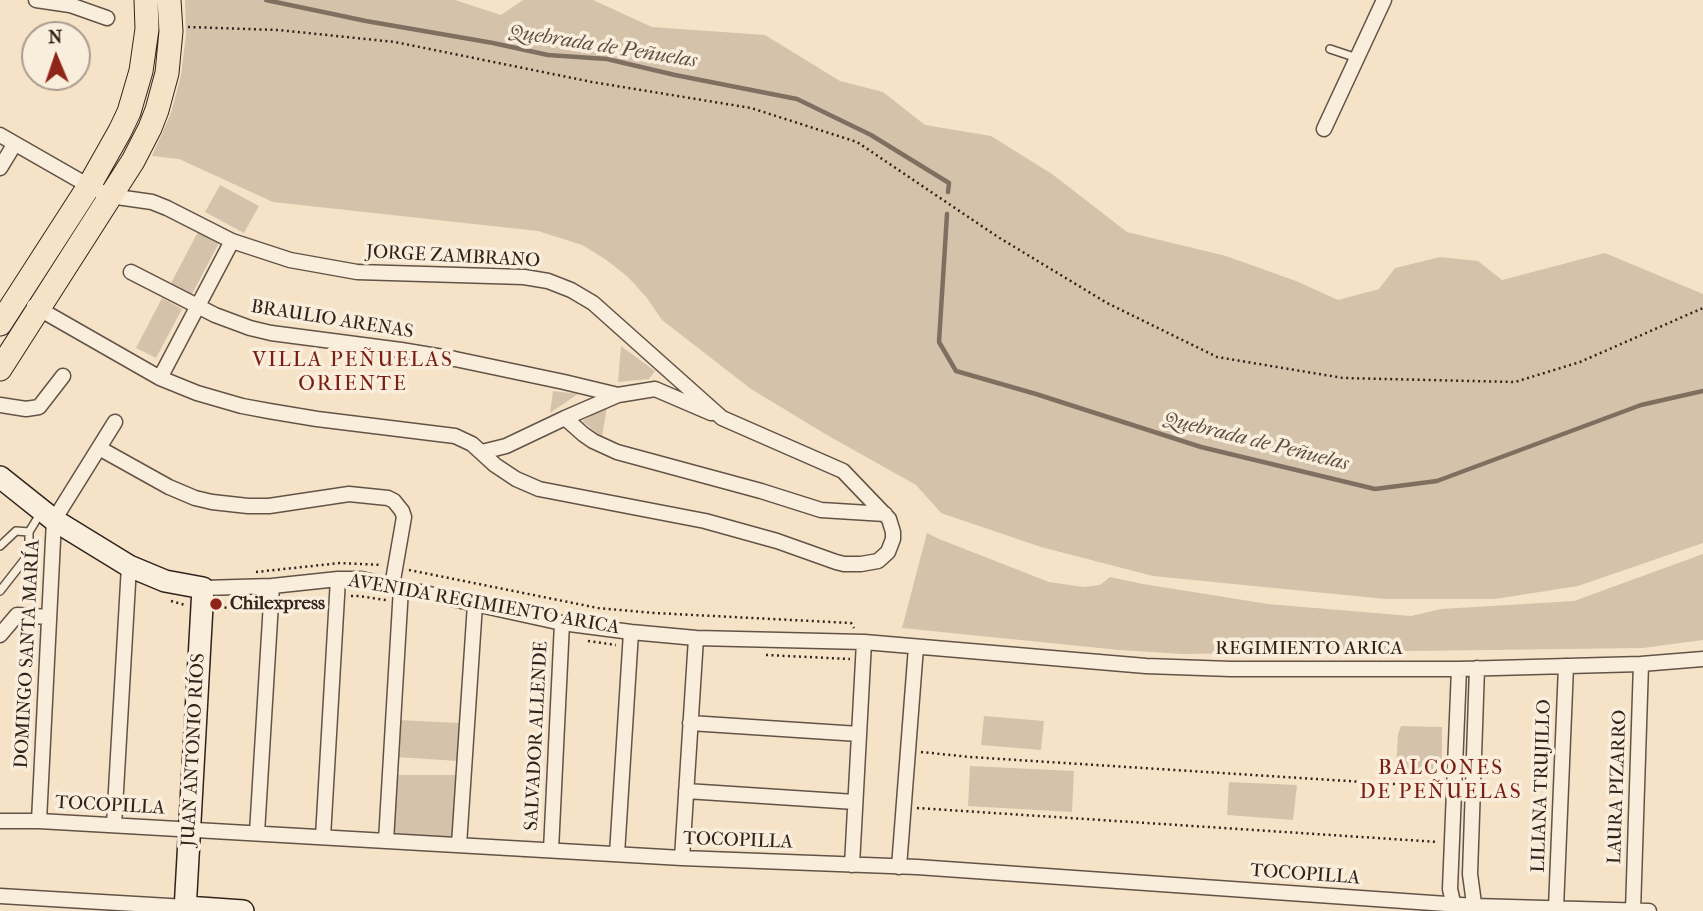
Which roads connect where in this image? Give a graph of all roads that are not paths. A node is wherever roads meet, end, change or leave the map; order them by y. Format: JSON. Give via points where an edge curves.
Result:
{"nodes":[{"id":1,"x":36,"y":0,"type":"edge"},
{"id":2,"x":146,"y":0,"type":"edge"},
{"id":3,"x":169,"y":0,"type":"edge"},
{"id":4,"x":1384,"y":0,"type":"edge"},
{"id":5,"x":107,"y":18,"type":"dead end"},
{"id":6,"x":1330,"y":49,"type":"dead end"},
{"id":7,"x":1357,"y":58,"type":"junction"},
{"id":8,"x":1324,"y":129,"type":"dead end"},
{"id":9,"x":0,"y":135,"type":"edge"},
{"id":10,"x":15,"y":145,"type":"junction"},
{"id":11,"x":0,"y":168,"type":"edge"},
{"id":12,"x":89,"y":186,"type":"junction"},
{"id":13,"x":110,"y":196,"type":"junction"},
{"id":14,"x":232,"y":241,"type":"junction"},
{"id":15,"x":131,"y":272,"type":"dead end"},
{"id":16,"x":17,"y":297,"type":"junction"},
{"id":17,"x":198,"y":306,"type":"junction"},
{"id":18,"x":38,"y":308,"type":"junction"},
{"id":19,"x":0,"y":324,"type":"edge"},
{"id":20,"x":0,"y":369,"type":"edge"},
{"id":21,"x":668,"y":370,"type":"junction"},
{"id":22,"x":63,"y":376,"type":"dead end"},
{"id":23,"x":160,"y":378,"type":"junction"},
{"id":24,"x":655,"y":389,"type":"junction"},
{"id":25,"x":618,"y":395,"type":"junction"},
{"id":26,"x":0,"y":405,"type":"edge"},
{"id":27,"x":565,"y":418,"type":"junction"},
{"id":28,"x":722,"y":418,"type":"junction"},
{"id":29,"x":115,"y":422,"type":"dead end"},
{"id":30,"x":99,"y":448,"type":"junction"},
{"id":31,"x":482,"y":452,"type":"junction"},
{"id":32,"x":0,"y":477,"type":"edge"},
{"id":33,"x":885,"y":514,"type":"junction"},
{"id":34,"x":48,"y":515,"type":"junction"},
{"id":35,"x":29,"y":532,"type":"junction"},
{"id":36,"x":0,"y":546,"type":"edge"},
{"id":37,"x":129,"y":566,"type":"junction"},
{"id":38,"x":338,"y":579,"type":"junction"},
{"id":39,"x":272,"y":586,"type":"junction"},
{"id":40,"x":396,"y":587,"type":"junction"},
{"id":41,"x":0,"y":591,"type":"edge"},
{"id":42,"x":202,"y":599,"type":"junction"},
{"id":43,"x":475,"y":604,"type":"junction"},
{"id":44,"x":49,"y":617,"type":"junction"},
{"id":45,"x":562,"y":623,"type":"junction"},
{"id":46,"x":631,"y":632,"type":"junction"},
{"id":47,"x":0,"y":635,"type":"edge"},
{"id":48,"x":696,"y":638,"type":"junction"},
{"id":49,"x":864,"y":642,"type":"junction"},
{"id":50,"x":916,"y":647,"type":"junction"},
{"id":51,"x":1703,"y":659,"type":"edge"},
{"id":52,"x":1641,"y":664,"type":"junction"},
{"id":53,"x":1566,"y":666,"type":"junction"},
{"id":54,"x":1477,"y":668,"type":"junction"},
{"id":55,"x":1459,"y":669,"type":"junction"},
{"id":56,"x":690,"y":723,"type":"junction"},
{"id":57,"x":859,"y":734,"type":"junction"},
{"id":58,"x":686,"y":791,"type":"junction"},
{"id":59,"x":855,"y":802,"type":"junction"},
{"id":60,"x":0,"y":821,"type":"edge"},
{"id":61,"x":39,"y":821,"type":"junction"},
{"id":62,"x":114,"y":825,"type":"junction"},
{"id":63,"x":190,"y":830,"type":"junction"},
{"id":64,"x":257,"y":833,"type":"junction"},
{"id":65,"x":323,"y":837,"type":"junction"},
{"id":66,"x":386,"y":841,"type":"junction"},
{"id":67,"x":459,"y":845,"type":"junction"},
{"id":68,"x":551,"y":850,"type":"junction"},
{"id":69,"x":617,"y":854,"type":"junction"},
{"id":70,"x":682,"y":858,"type":"junction"},
{"id":71,"x":852,"y":865,"type":"junction"},
{"id":72,"x":899,"y":867,"type":"junction"},
{"id":73,"x":0,"y":896,"type":"edge"},
{"id":74,"x":29,"y":905,"type":"edge"},
{"id":75,"x":1454,"y":908,"type":"edge"},
{"id":76,"x":1475,"y":908,"type":"edge"},
{"id":77,"x":1556,"y":908,"type":"junction"},
{"id":78,"x":186,"y":909,"type":"edge"},
{"id":79,"x":243,"y":911,"type":"edge"},
{"id":80,"x":1633,"y":911,"type":"edge"},
{"id":81,"x":1648,"y":911,"type":"edge"}],
"edges":[{"from":1,"to":5,"type":"street","via":[[70,5]]},
{"from":2,"to":12,"type":"main road","via":[[141,71],[129,112]]},
{"from":3,"to":13,"type":"main road","via":[[170,52],[163,92],[150,128]]},
{"from":4,"to":7,"type":"street"},
{"from":6,"to":7,"type":"lane"},
{"from":7,"to":8,"type":"street"},
{"from":9,"to":10,"type":"street","name":"JORGE ZAMBRANO"},
{"from":10,"to":11,"type":"street"},
{"from":10,"to":12,"type":"street","name":"JORGE ZAMBRANO"},
{"from":12,"to":13,"type":"street","name":"JORGE ZAMBRANO"},
{"from":12,"to":16,"type":"main road"},
{"from":13,"to":14,"type":"street","name":"JORGE ZAMBRANO","via":[[167,208]]},
{"from":13,"to":18,"type":"main road"},
{"from":14,"to":17,"type":"street"},
{"from":14,"to":21,"type":"street","name":"JORGE ZAMBRANO","via":[[335,270],[548,281],[593,303]]},
{"from":15,"to":17,"type":"street","name":"BRAULIO ARENAS"},
{"from":16,"to":18,"type":"street"},
{"from":16,"to":19,"type":"main road"},
{"from":17,"to":23,"type":"street"},
{"from":17,"to":25,"type":"street","name":"BRAULIO ARENAS","via":[[271,333],[456,359]]},
{"from":18,"to":20,"type":"main road"},
{"from":18,"to":23,"type":"street"},
{"from":21,"to":24,"type":"street"},
{"from":21,"to":28,"type":"street","name":"JORGE ZAMBRANO"},
{"from":22,"to":26,"type":"street","via":[[39,407]]},
{"from":23,"to":31,"type":"street","via":[[242,406],[455,436]]},
{"from":24,"to":25,"type":"street"},
{"from":24,"to":28,"type":"street"},
{"from":25,"to":27,"type":"street"},
{"from":27,"to":31,"type":"street","via":[[506,446]]},
{"from":27,"to":33,"type":"street","via":[[583,435],[617,452],[821,510]]},
{"from":28,"to":33,"type":"street","name":"JORGE ZAMBRANO","via":[[843,471]]},
{"from":29,"to":30,"type":"street","name":"DOMINGO SANTA MARÍA"},
{"from":30,"to":34,"type":"street","name":"DOMINGO SANTA MARÍA"},
{"from":30,"to":40,"type":"street","via":[[169,487],[212,502],[269,506],[349,494],[388,498],[399,505],[404,517]]},
{"from":31,"to":33,"type":"street","via":[[505,472],[539,489],[717,524],[853,565],[878,561],[888,552],[891,526]]},
{"from":32,"to":34,"type":"main road","name":"AVENIDA REGIMIENTO ARICA"},
{"from":34,"to":35,"type":"lane"},
{"from":34,"to":37,"type":"main road","name":"AVENIDA REGIMIENTO ARICA"},
{"from":34,"to":44,"type":"street","name":"DOMINGO SANTA MARÍA"},
{"from":35,"to":36,"type":"lane","via":[[16,531]]},
{"from":35,"to":41,"type":"lane","via":[[29,554]]},
{"from":37,"to":42,"type":"main road","name":"AVENIDA REGIMIENTO ARICA"},
{"from":37,"to":62,"type":"street"},
{"from":38,"to":39,"type":"street","name":"AVENIDA REGIMIENTO ARICA"},
{"from":38,"to":40,"type":"street","name":"AVENIDA REGIMIENTO ARICA"},
{"from":38,"to":65,"type":"street"},
{"from":39,"to":42,"type":"street","name":"AVENIDA REGIMIENTO ARICA"},
{"from":39,"to":64,"type":"street"},
{"from":40,"to":43,"type":"street","name":"AVENIDA REGIMIENTO ARICA"},
{"from":40,"to":66,"type":"street"},
{"from":42,"to":63,"type":"main road","name":"JUAN ANTONIO RÍOS"},
{"from":43,"to":45,"type":"street","name":"AVENIDA REGIMIENTO ARICA"},
{"from":43,"to":67,"type":"street"},
{"from":44,"to":47,"type":"street","via":[[17,615]]},
{"from":44,"to":61,"type":"street","name":"DOMINGO SANTA MARÍA"},
{"from":45,"to":46,"type":"street","name":"AVENIDA REGIMIENTO ARICA"},
{"from":45,"to":68,"type":"street","name":"SALVADOR ALLENDE"},
{"from":46,"to":48,"type":"street","name":"AVENIDA REGIMIENTO ARICA"},
{"from":46,"to":69,"type":"street"},
{"from":48,"to":49,"type":"street","name":"AVENIDA REGIMIENTO ARICA"},
{"from":48,"to":56,"type":"street"},
{"from":49,"to":50,"type":"street","name":"AVENIDA REGIMIENTO ARICA"},
{"from":49,"to":57,"type":"street"},
{"from":50,"to":55,"type":"street","name":"REGIMIENTO ARICA","via":[[1146,666]]},
{"from":50,"to":72,"type":"street"},
{"from":51,"to":52,"type":"street","name":"REGIMIENTO ARICA"},
{"from":52,"to":53,"type":"street","name":"REGIMIENTO ARICA"},
{"from":52,"to":80,"type":"street","name":"LAURA PIZARRO"},
{"from":53,"to":54,"type":"street","name":"REGIMIENTO ARICA"},
{"from":53,"to":77,"type":"street","name":"LILIANA TRUJILLO"},
{"from":54,"to":55,"type":"street","name":"REGIMIENTO ARICA"},
{"from":54,"to":76,"type":"street","via":[[1470,874]]},
{"from":55,"to":75,"type":"street","via":[[1450,889]]},
{"from":56,"to":57,"type":"street"},
{"from":56,"to":58,"type":"street"},
{"from":57,"to":59,"type":"street"},
{"from":58,"to":59,"type":"street"},
{"from":58,"to":70,"type":"street"},
{"from":59,"to":71,"type":"street"},
{"from":60,"to":61,"type":"street","name":"TOCOPILLA"},
{"from":61,"to":62,"type":"street","name":"TOCOPILLA"},
{"from":62,"to":63,"type":"street","name":"TOCOPILLA"},
{"from":63,"to":64,"type":"street","name":"TOCOPILLA"},
{"from":63,"to":78,"type":"main road","name":"JUAN ANTONIO RÍOS"},
{"from":64,"to":65,"type":"street","name":"TOCOPILLA"},
{"from":65,"to":66,"type":"street","name":"TOCOPILLA"},
{"from":66,"to":67,"type":"street","name":"TOCOPILLA"},
{"from":67,"to":68,"type":"street","name":"TOCOPILLA"},
{"from":68,"to":69,"type":"street","name":"TOCOPILLA"},
{"from":69,"to":70,"type":"street","name":"TOCOPILLA"},
{"from":70,"to":71,"type":"street","name":"TOCOPILLA"},
{"from":71,"to":72,"type":"street","name":"TOCOPILLA"},
{"from":72,"to":75,"type":"street","name":"TOCOPILLA"},
{"from":73,"to":74,"type":"street"},
{"from":74,"to":78,"type":"street"},
{"from":75,"to":76,"type":"street","name":"TOCOPILLA"},
{"from":76,"to":77,"type":"street","name":"TOCOPILLA"},
{"from":77,"to":80,"type":"street","name":"TOCOPILLA"},
{"from":78,"to":79,"type":"main road"},
{"from":80,"to":81,"type":"street","name":"TOCOPILLA"}]}
